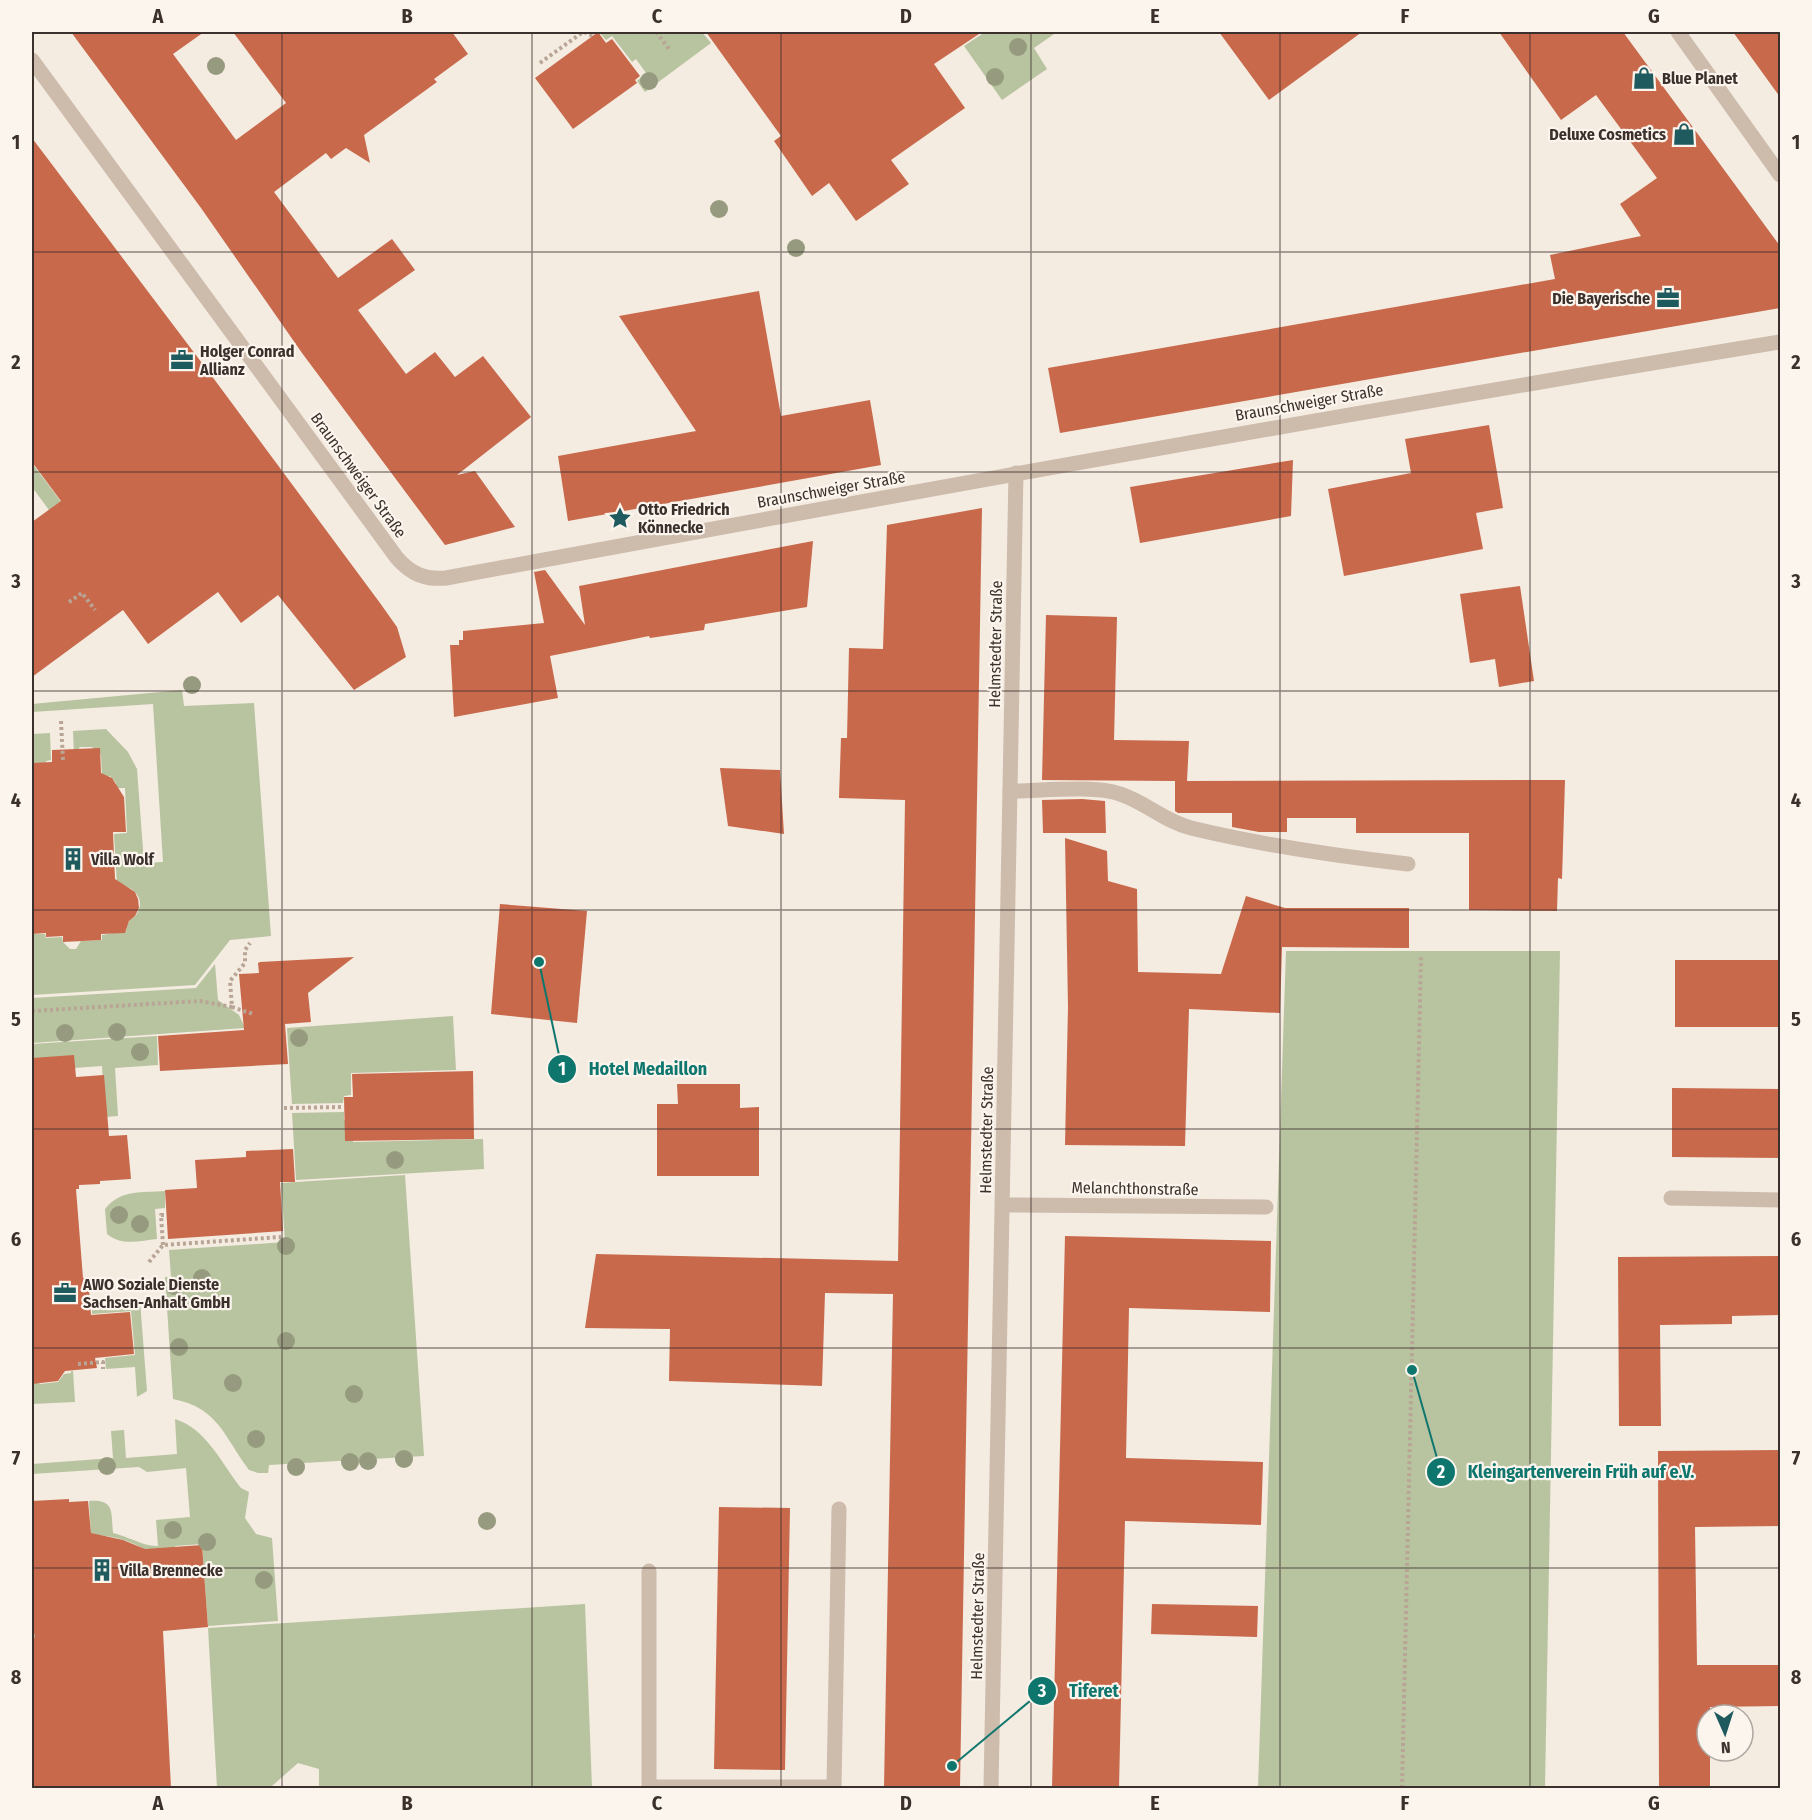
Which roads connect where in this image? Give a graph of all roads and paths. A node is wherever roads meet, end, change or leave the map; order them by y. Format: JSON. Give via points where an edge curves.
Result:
{"nodes":[{"id":1,"x":584,"y":32,"type":"edge"},
{"id":2,"x":656,"y":32,"type":"edge"},
{"id":3,"x":1678,"y":32,"type":"edge"},
{"id":4,"x":592,"y":36,"type":"dead end"},
{"id":5,"x":669,"y":49,"type":"dead end"},
{"id":6,"x":32,"y":60,"type":"edge"},
{"id":7,"x":540,"y":63,"type":"dead end"},
{"id":8,"x":1780,"y":175,"type":"edge"},
{"id":9,"x":1780,"y":342,"type":"edge"},
{"id":10,"x":1016,"y":473,"type":"junction"},
{"id":11,"x":69,"y":602,"type":"dead end"},
{"id":12,"x":94,"y":610,"type":"dead end"},
{"id":13,"x":61,"y":721,"type":"dead end"},
{"id":14,"x":63,"y":761,"type":"dead end"},
{"id":15,"x":1010,"y":791,"type":"junction"},
{"id":16,"x":1408,"y":864,"type":"dead end"},
{"id":17,"x":250,"y":943,"type":"dead end"},
{"id":18,"x":1421,"y":957,"type":"dead end"},
{"id":19,"x":232,"y":1006,"type":"junction"},
{"id":20,"x":32,"y":1011,"type":"edge"},
{"id":21,"x":253,"y":1014,"type":"dead end"},
{"id":22,"x":341,"y":1107,"type":"dead end"},
{"id":23,"x":284,"y":1108,"type":"dead end"},
{"id":24,"x":1671,"y":1198,"type":"dead end"},
{"id":25,"x":1780,"y":1200,"type":"edge"},
{"id":26,"x":1003,"y":1205,"type":"junction"},
{"id":27,"x":1266,"y":1207,"type":"dead end"},
{"id":28,"x":165,"y":1215,"type":"dead end"},
{"id":29,"x":281,"y":1237,"type":"dead end"},
{"id":30,"x":163,"y":1245,"type":"junction"},
{"id":31,"x":149,"y":1262,"type":"dead end"},
{"id":32,"x":78,"y":1364,"type":"dead end"},
{"id":33,"x":103,"y":1369,"type":"dead end"},
{"id":34,"x":839,"y":1509,"type":"dead end"},
{"id":35,"x":649,"y":1571,"type":"dead end"},
{"id":36,"x":38,"y":1635,"type":"dead end"},
{"id":37,"x":32,"y":1636,"type":"edge"},
{"id":38,"x":991,"y":1788,"type":"edge"},
{"id":39,"x":1402,"y":1788,"type":"edge"}],
"edges":[{"from":1,"to":4,"type":"path"},
{"from":1,"to":7,"type":"path"},
{"from":2,"to":5,"type":"path"},
{"from":3,"to":8,"type":"street"},
{"from":6,"to":10,"type":"street","name":"Braunschweiger Straße","via":[[397,558],[415,574],[446,578]]},
{"from":9,"to":10,"type":"street","name":"Braunschweiger Straße"},
{"from":10,"to":15,"type":"street","name":"Helmstedter Straße"},
{"from":11,"to":12,"type":"path","via":[[82,593]]},
{"from":13,"to":14,"type":"path"},
{"from":15,"to":16,"type":"street","via":[[1103,790],[1121,794],[1185,826],[1233,838]]},
{"from":15,"to":26,"type":"street","name":"Helmstedter Straße"},
{"from":17,"to":19,"type":"path","via":[[245,950],[245,963],[230,981]]},
{"from":18,"to":39,"type":"path"},
{"from":19,"to":20,"type":"path","via":[[200,1001]]},
{"from":19,"to":21,"type":"path"},
{"from":22,"to":23,"type":"path"},
{"from":24,"to":25,"type":"street"},
{"from":26,"to":27,"type":"street","name":"Melanchthonstraße"},
{"from":26,"to":38,"type":"street","name":"Helmstedter Straße"},
{"from":28,"to":30,"type":"path","via":[[161,1215]]},
{"from":29,"to":30,"type":"path"},
{"from":30,"to":31,"type":"path"},
{"from":32,"to":33,"type":"path","via":[[103,1362]]},
{"from":34,"to":35,"type":"street","via":[[834,1787],[648,1787]]},
{"from":36,"to":37,"type":"path"}]}
